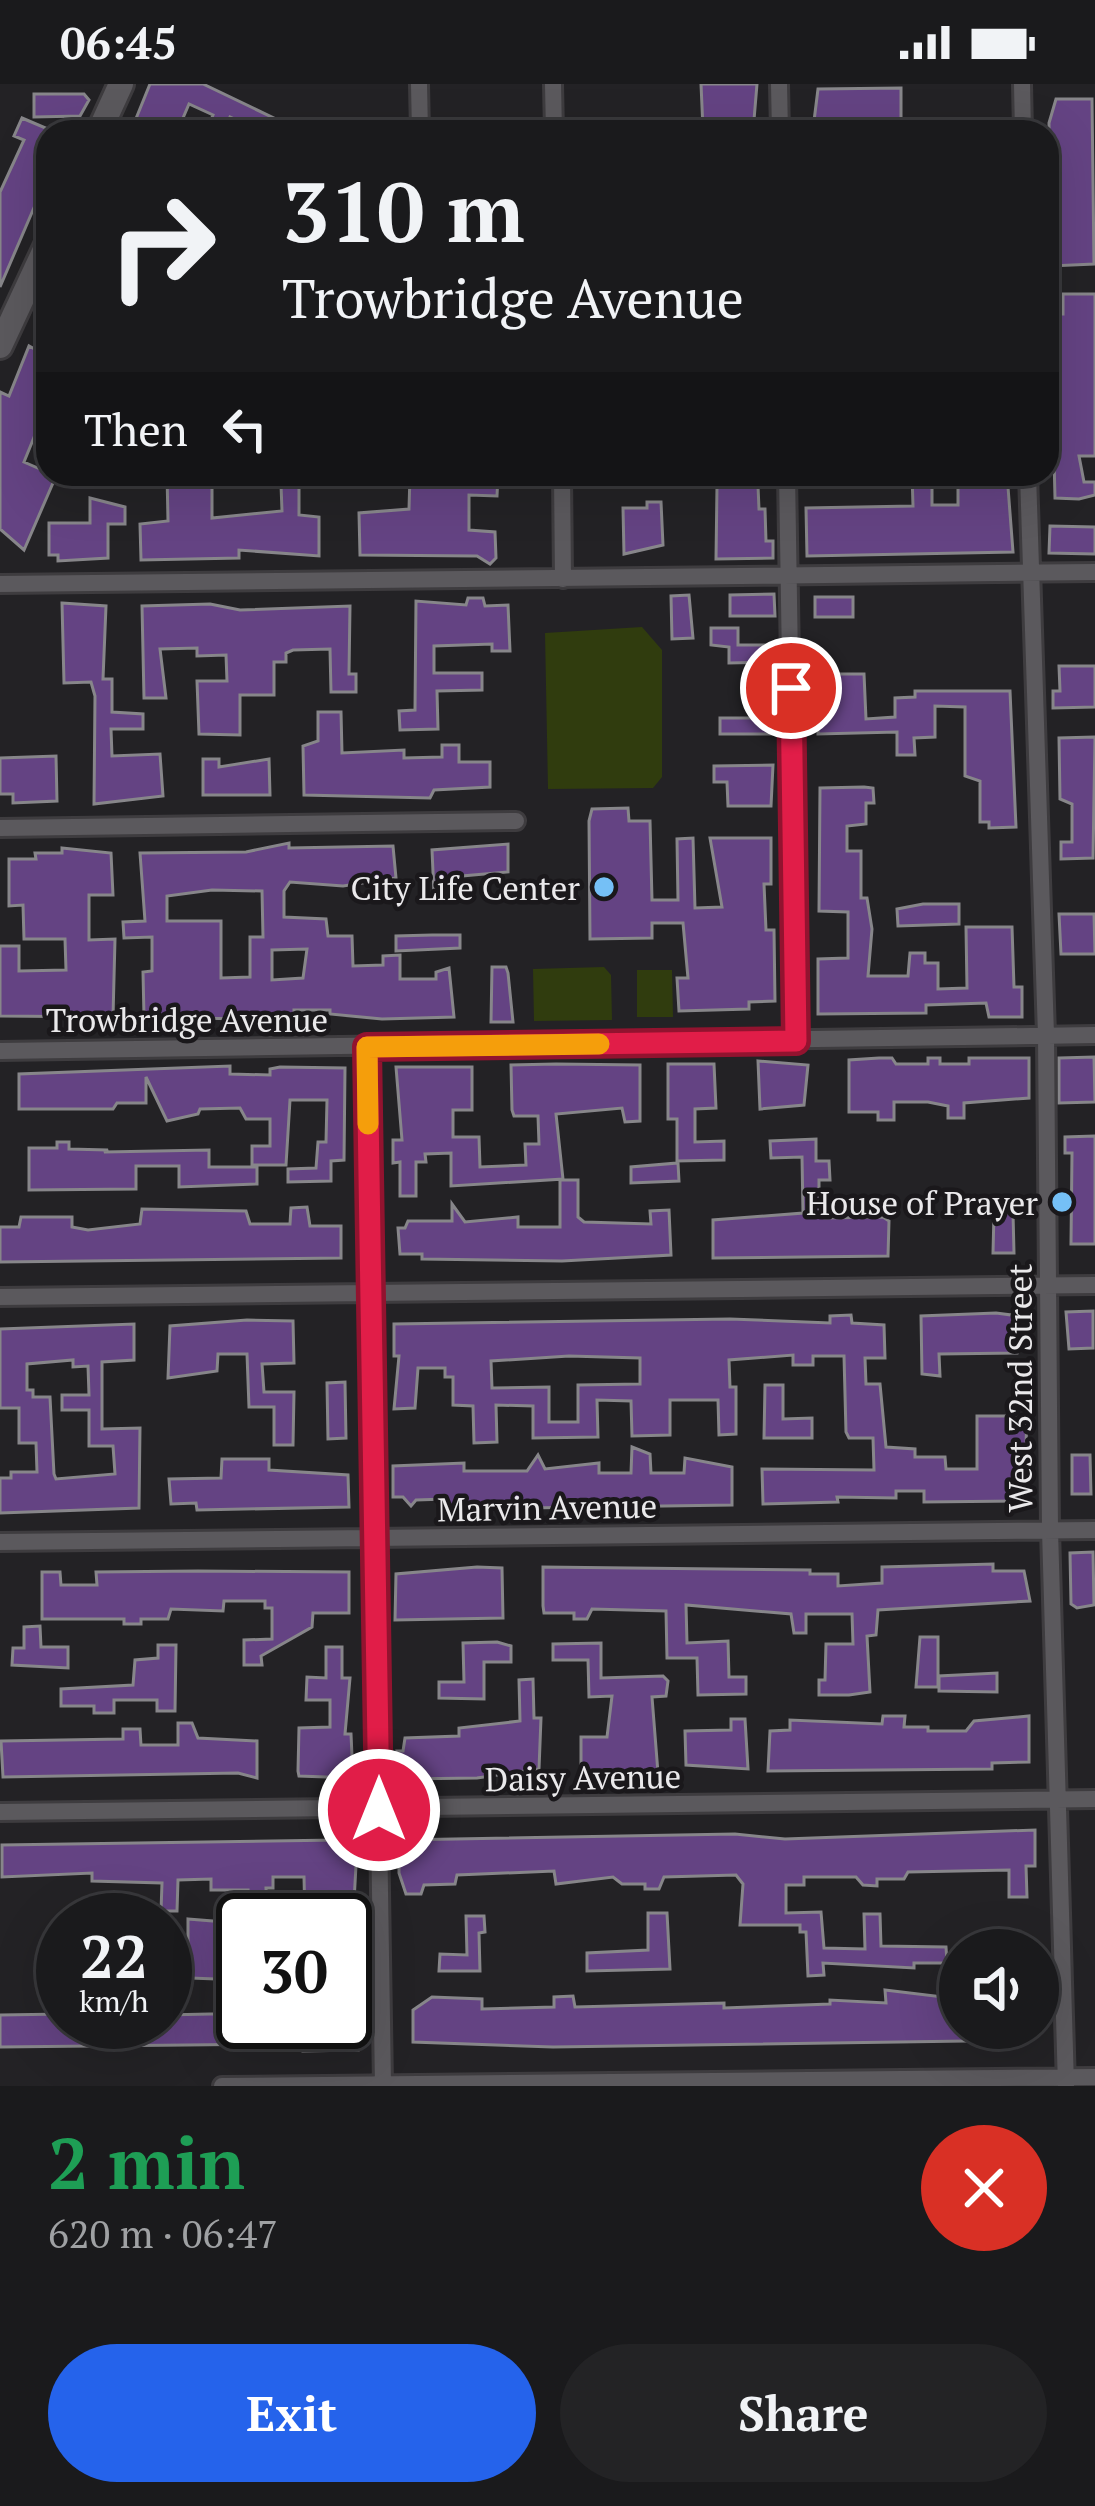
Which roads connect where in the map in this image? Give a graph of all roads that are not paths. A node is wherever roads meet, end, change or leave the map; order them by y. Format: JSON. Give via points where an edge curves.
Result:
{"nodes":[{"id":1,"x":121,"y":84,"type":"edge"},
{"id":2,"x":419,"y":84,"type":"edge"},
{"id":3,"x":553,"y":84,"type":"edge"},
{"id":4,"x":779,"y":84,"type":"edge"},
{"id":5,"x":1022,"y":84,"type":"edge"},
{"id":6,"x":104,"y":120,"type":"edge"},
{"id":7,"x":420,"y":120,"type":"edge"},
{"id":8,"x":554,"y":120,"type":"edge"},
{"id":9,"x":780,"y":120,"type":"edge"},
{"id":10,"x":1023,"y":120,"type":"edge"},
{"id":11,"x":36,"y":296,"type":"edge"},
{"id":12,"x":6,"y":320,"type":"edge"},
{"id":13,"x":0,"y":346,"type":"edge"},
{"id":14,"x":562,"y":486,"type":"edge"},
{"id":15,"x":787,"y":486,"type":"edge"},
{"id":16,"x":1028,"y":486,"type":"edge"},
{"id":17,"x":1095,"y":572,"type":"edge"},
{"id":18,"x":1029,"y":574,"type":"junction"},
{"id":19,"x":789,"y":576,"type":"junction"},
{"id":20,"x":563,"y":579,"type":"junction"},
{"id":21,"x":0,"y":584,"type":"edge"},
{"id":22,"x":516,"y":821,"type":"dead end"},
{"id":23,"x":0,"y":828,"type":"edge"},
{"id":24,"x":1046,"y":1035,"type":"junction"},
{"id":25,"x":1095,"y":1035,"type":"edge"},
{"id":26,"x":796,"y":1041,"type":"junction"},
{"id":27,"x":367,"y":1047,"type":"junction"},
{"id":28,"x":0,"y":1051,"type":"edge"},
{"id":29,"x":1048,"y":1286,"type":"junction"},
{"id":30,"x":1095,"y":1286,"type":"edge"},
{"id":31,"x":369,"y":1293,"type":"junction"},
{"id":32,"x":0,"y":1297,"type":"edge"},
{"id":33,"x":1095,"y":1529,"type":"edge"},
{"id":34,"x":1050,"y":1530,"type":"junction"},
{"id":35,"x":376,"y":1540,"type":"junction"},
{"id":36,"x":0,"y":1543,"type":"edge"},
{"id":37,"x":1095,"y":1799,"type":"edge"},
{"id":38,"x":1055,"y":1800,"type":"junction"},
{"id":39,"x":379,"y":1810,"type":"junction"},
{"id":40,"x":0,"y":1812,"type":"edge"},
{"id":41,"x":1095,"y":2077,"type":"edge"},
{"id":42,"x":1065,"y":2082,"type":"edge"},
{"id":43,"x":382,"y":2085,"type":"edge"},
{"id":44,"x":222,"y":2086,"type":"edge"}],
"edges":[{"from":1,"to":6,"type":"main road"},
{"from":2,"to":7,"type":"street"},
{"from":3,"to":8,"type":"street"},
{"from":4,"to":9,"type":"street"},
{"from":5,"to":10,"type":"street"},
{"from":11,"to":12,"type":"main road"},
{"from":12,"to":13,"type":"main road"},
{"from":14,"to":20,"type":"street"},
{"from":15,"to":19,"type":"street"},
{"from":16,"to":18,"type":"street","name":"West 32nd Street"},
{"from":17,"to":18,"type":"street"},
{"from":18,"to":19,"type":"street"},
{"from":18,"to":24,"type":"street","name":"West 32nd Street"},
{"from":19,"to":20,"type":"street"},
{"from":19,"to":26,"type":"street"},
{"from":20,"to":21,"type":"street"},
{"from":22,"to":23,"type":"street"},
{"from":24,"to":25,"type":"street","name":"Trowbridge Avenue"},
{"from":24,"to":26,"type":"street","name":"Trowbridge Avenue"},
{"from":24,"to":29,"type":"street","name":"West 32nd Street"},
{"from":26,"to":27,"type":"street","name":"Trowbridge Avenue"},
{"from":27,"to":28,"type":"street","name":"Trowbridge Avenue"},
{"from":27,"to":31,"type":"street"},
{"from":29,"to":30,"type":"street"},
{"from":29,"to":31,"type":"street"},
{"from":29,"to":34,"type":"street","name":"West 32nd Street"},
{"from":31,"to":32,"type":"street"},
{"from":31,"to":35,"type":"street"},
{"from":33,"to":34,"type":"street","name":"Marvin Avenue"},
{"from":34,"to":35,"type":"street","name":"Marvin Avenue"},
{"from":34,"to":38,"type":"street","name":"West 32nd Street"},
{"from":35,"to":36,"type":"street","name":"Marvin Avenue"},
{"from":35,"to":39,"type":"street"},
{"from":37,"to":38,"type":"street","name":"Daisy Avenue"},
{"from":38,"to":39,"type":"street","name":"Daisy Avenue"},
{"from":38,"to":42,"type":"street","name":"West 32nd Street"},
{"from":39,"to":40,"type":"street","name":"Daisy Avenue"},
{"from":39,"to":43,"type":"street"},
{"from":41,"to":42,"type":"street"},
{"from":42,"to":43,"type":"street"},
{"from":43,"to":44,"type":"street"}]}
